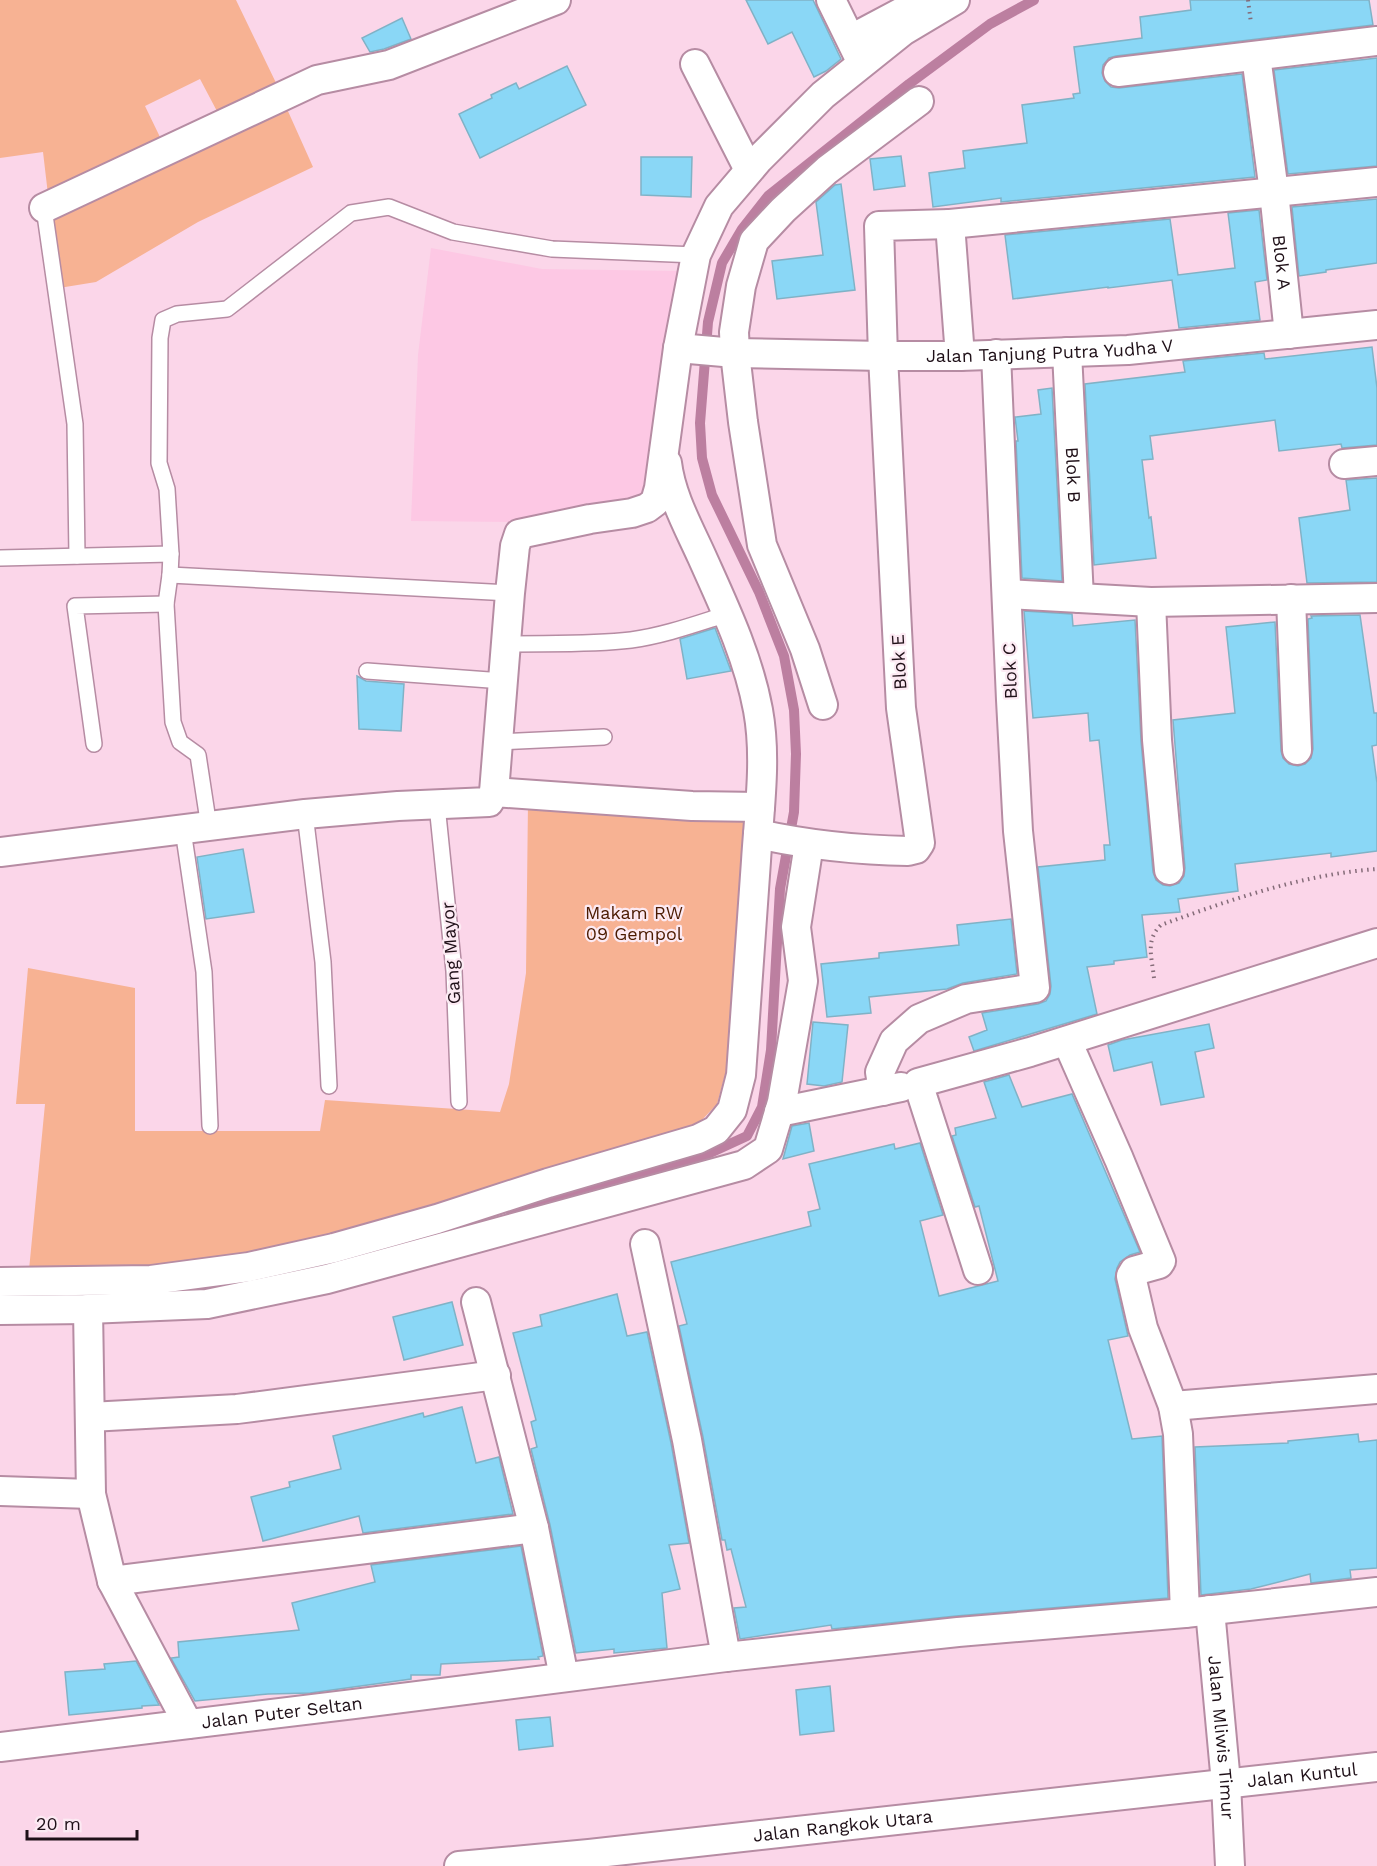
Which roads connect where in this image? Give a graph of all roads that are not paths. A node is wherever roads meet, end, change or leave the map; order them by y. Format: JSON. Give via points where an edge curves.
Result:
{"nodes":[{"id":1,"x":556,"y":0,"type":"edge"},
{"id":2,"x":831,"y":0,"type":"edge"},
{"id":3,"x":924,"y":0,"type":"edge"},
{"id":4,"x":955,"y":0,"type":"edge"},
{"id":5,"x":1377,"y":41,"type":"edge"},
{"id":6,"x":857,"y":51,"type":"junction"},
{"id":7,"x":1256,"y":56,"type":"junction"},
{"id":8,"x":695,"y":64,"type":"dead end"},
{"id":9,"x":1118,"y":72,"type":"dead end"},
{"id":10,"x":920,"y":101,"type":"dead end"},
{"id":11,"x":749,"y":170,"type":"junction"},
{"id":12,"x":1377,"y":182,"type":"edge"},
{"id":13,"x":1274,"y":192,"type":"junction"},
{"id":14,"x":44,"y":208,"type":"joint"},
{"id":15,"x":950,"y":224,"type":"junction"},
{"id":16,"x":696,"y":255,"type":"junction"},
{"id":17,"x":1377,"y":325,"type":"edge"},
{"id":18,"x":1289,"y":334,"type":"junction"},
{"id":19,"x":683,"y":349,"type":"junction"},
{"id":20,"x":1067,"y":352,"type":"junction"},
{"id":21,"x":727,"y":353,"type":"junction"},
{"id":22,"x":996,"y":354,"type":"junction"},
{"id":23,"x":883,"y":356,"type":"junction"},
{"id":24,"x":960,"y":356,"type":"junction"},
{"id":25,"x":665,"y":439,"type":"junction"},
{"id":26,"x":1377,"y":461,"type":"edge"},
{"id":27,"x":1344,"y":464,"type":"dead end"},
{"id":28,"x":171,"y":554,"type":"junction"},
{"id":29,"x":77,"y":556,"type":"junction"},
{"id":30,"x":0,"y":558,"type":"edge"},
{"id":31,"x":170,"y":575,"type":"junction"},
{"id":32,"x":510,"y":593,"type":"junction"},
{"id":33,"x":1007,"y":594,"type":"junction"},
{"id":34,"x":1079,"y":598,"type":"junction"},
{"id":35,"x":1291,"y":598,"type":"junction"},
{"id":36,"x":1377,"y":598,"type":"edge"},
{"id":37,"x":1151,"y":602,"type":"junction"},
{"id":38,"x":166,"y":604,"type":"junction"},
{"id":39,"x":715,"y":618,"type":"dead end"},
{"id":40,"x":506,"y":644,"type":"junction"},
{"id":41,"x":368,"y":671,"type":"dead end"},
{"id":42,"x":503,"y":681,"type":"junction"},
{"id":43,"x":823,"y":705,"type":"dead end"},
{"id":44,"x":604,"y":738,"type":"dead end"},
{"id":45,"x":497,"y":742,"type":"junction"},
{"id":46,"x":94,"y":744,"type":"dead end"},
{"id":47,"x":1297,"y":750,"type":"dead end"},
{"id":48,"x":494,"y":792,"type":"junction"},
{"id":49,"x":437,"y":805,"type":"junction"},
{"id":50,"x":304,"y":814,"type":"junction"},
{"id":51,"x":196,"y":829,"type":"junction"},
{"id":52,"x":780,"y":833,"type":"junction"},
{"id":53,"x":0,"y":852,"type":"edge"},
{"id":54,"x":1169,"y":870,"type":"dead end"},
{"id":55,"x":1377,"y":943,"type":"edge"},
{"id":56,"x":1066,"y":1041,"type":"junction"},
{"id":57,"x":918,"y":1083,"type":"junction"},
{"id":58,"x":329,"y":1086,"type":"dead end"},
{"id":59,"x":883,"y":1091,"type":"junction"},
{"id":60,"x":459,"y":1102,"type":"dead end"},
{"id":61,"x":779,"y":1112,"type":"junction"},
{"id":62,"x":210,"y":1126,"type":"dead end"},
{"id":63,"x":708,"y":1135,"type":"junction"},
{"id":64,"x":716,"y":1171,"type":"junction"},
{"id":65,"x":645,"y":1244,"type":"dead end"},
{"id":66,"x":978,"y":1270,"type":"dead end"},
{"id":67,"x":0,"y":1282,"type":"edge"},
{"id":68,"x":476,"y":1302,"type":"dead end"},
{"id":69,"x":88,"y":1309,"type":"junction"},
{"id":70,"x":0,"y":1310,"type":"edge"},
{"id":71,"x":496,"y":1375,"type":"junction"},
{"id":72,"x":1377,"y":1389,"type":"edge"},
{"id":73,"x":1173,"y":1406,"type":"junction"},
{"id":74,"x":90,"y":1417,"type":"junction"},
{"id":75,"x":0,"y":1491,"type":"edge"},
{"id":76,"x":91,"y":1494,"type":"junction"},
{"id":77,"x":534,"y":1527,"type":"junction"},
{"id":78,"x":112,"y":1581,"type":"junction"},
{"id":79,"x":1377,"y":1592,"type":"edge"},
{"id":80,"x":1197,"y":1612,"type":"junction"},
{"id":81,"x":726,"y":1657,"type":"junction"},
{"id":82,"x":564,"y":1677,"type":"junction"},
{"id":83,"x":188,"y":1724,"type":"junction"},
{"id":84,"x":0,"y":1747,"type":"edge"},
{"id":85,"x":1377,"y":1767,"type":"edge"},
{"id":86,"x":1226,"y":1783,"type":"junction"},
{"id":87,"x":501,"y":1864,"type":"edge"},
{"id":88,"x":459,"y":1866,"type":"edge"},
{"id":89,"x":1230,"y":1866,"type":"edge"}],
"edges":[{"from":1,"to":14,"type":"street","via":[[389,65],[317,80]]},
{"from":2,"to":6,"type":"street"},
{"from":3,"to":6,"type":"street"},
{"from":4,"to":6,"type":"street","via":[[903,31]]},
{"from":5,"to":7,"type":"street"},
{"from":6,"to":11,"type":"street","via":[[823,95]]},
{"from":7,"to":9,"type":"street"},
{"from":7,"to":13,"type":"street","name":"Blok A"},
{"from":8,"to":11,"type":"street"},
{"from":10,"to":21,"type":"street","via":[[827,170],[754,241]]},
{"from":11,"to":16,"type":"street","via":[[718,206]]},
{"from":12,"to":13,"type":"street"},
{"from":13,"to":15,"type":"street"},
{"from":13,"to":18,"type":"street","name":"Blok A"},
{"from":14,"to":29,"type":"lane","via":[[75,424]]},
{"from":15,"to":23,"type":"street","via":[[879,226]]},
{"from":15,"to":24,"type":"street"},
{"from":16,"to":19,"type":"street"},
{"from":16,"to":28,"type":"lane","via":[[552,249],[453,232],[389,207],[351,213],[227,309],[177,314],[163,320],[159,463],[167,489]]},
{"from":17,"to":18,"type":"street","name":"Jalan Tanjung Putra Yudha V"},
{"from":18,"to":20,"type":"street","name":"Jalan Tanjung Putra Yudha V"},
{"from":19,"to":21,"type":"street","name":"Jalan Tanjung Putra Yudha V"},
{"from":19,"to":25,"type":"street"},
{"from":20,"to":22,"type":"street","name":"Jalan Tanjung Putra Yudha V"},
{"from":20,"to":34,"type":"street","name":"Blok B"},
{"from":21,"to":23,"type":"street","name":"Jalan Tanjung Putra Yudha V"},
{"from":21,"to":43,"type":"street","via":[[743,422],[762,545],[805,649]]},
{"from":22,"to":24,"type":"street","name":"Jalan Tanjung Putra Yudha V"},
{"from":22,"to":33,"type":"street","name":"Blok C"},
{"from":23,"to":24,"type":"street","name":"Jalan Tanjung Putra Yudha V"},
{"from":23,"to":52,"type":"street","name":"Blok E","via":[[901,708],[920,843],[908,851],[856,849]]},
{"from":25,"to":32,"type":"street","via":[[655,502],[632,513],[519,534]]},
{"from":25,"to":52,"type":"street","via":[[676,501],[746,664]]},
{"from":26,"to":27,"type":"street"},
{"from":28,"to":29,"type":"lane"},
{"from":28,"to":31,"type":"lane"},
{"from":29,"to":30,"type":"lane"},
{"from":31,"to":32,"type":"lane"},
{"from":31,"to":38,"type":"lane"},
{"from":32,"to":40,"type":"street"},
{"from":33,"to":34,"type":"street"},
{"from":33,"to":59,"type":"street","name":"Blok C","via":[[1018,831],[1035,988],[966,999],[919,1019],[894,1041],[880,1072]]},
{"from":34,"to":37,"type":"street"},
{"from":35,"to":36,"type":"street"},
{"from":35,"to":37,"type":"street"},
{"from":35,"to":47,"type":"street"},
{"from":37,"to":54,"type":"street","via":[[1157,740]]},
{"from":38,"to":46,"type":"lane","via":[[75,606]]},
{"from":38,"to":51,"type":"lane","via":[[173,722],[180,741],[198,755]]},
{"from":39,"to":40,"type":"lane","via":[[670,633],[630,640]]},
{"from":40,"to":42,"type":"street"},
{"from":41,"to":42,"type":"lane"},
{"from":42,"to":45,"type":"street"},
{"from":44,"to":45,"type":"lane"},
{"from":45,"to":48,"type":"street"},
{"from":48,"to":49,"type":"street","via":[[489,802]]},
{"from":48,"to":52,"type":"street","via":[[692,806]]},
{"from":49,"to":50,"type":"street"},
{"from":49,"to":60,"type":"lane","name":"Gang Mayor","via":[[454,971]]},
{"from":50,"to":51,"type":"street"},
{"from":50,"to":58,"type":"lane","via":[[322,962]]},
{"from":51,"to":53,"type":"street"},
{"from":51,"to":62,"type":"lane"},
{"from":52,"to":61,"type":"street","via":[[803,981]]},
{"from":52,"to":63,"type":"street","via":[[741,1075],[732,1110]]},
{"from":55,"to":56,"type":"street"},
{"from":56,"to":57,"type":"street"},
{"from":56,"to":73,"type":"street","name":"Jalan Mliwis Timur","via":[[1161,1258],[1161,1263],[1134,1271],[1131,1276],[1143,1328]]},
{"from":57,"to":59,"type":"street"},
{"from":57,"to":66,"type":"street"},
{"from":59,"to":61,"type":"street"},
{"from":61,"to":64,"type":"street","via":[[768,1149],[744,1165]]},
{"from":63,"to":64,"type":"street"},
{"from":63,"to":67,"type":"street","via":[[437,1219],[249,1267],[151,1280]]},
{"from":64,"to":69,"type":"street","via":[[327,1279],[207,1304]]},
{"from":65,"to":81,"type":"street","via":[[687,1440]]},
{"from":68,"to":71,"type":"street"},
{"from":69,"to":70,"type":"street"},
{"from":69,"to":74,"type":"street"},
{"from":71,"to":74,"type":"street","via":[[237,1409]]},
{"from":71,"to":77,"type":"street"},
{"from":72,"to":73,"type":"street"},
{"from":73,"to":80,"type":"street","name":"Jalan Mliwis Timur"},
{"from":74,"to":76,"type":"street"},
{"from":75,"to":76,"type":"street"},
{"from":76,"to":78,"type":"street"},
{"from":77,"to":78,"type":"street"},
{"from":77,"to":82,"type":"street"},
{"from":78,"to":83,"type":"street"},
{"from":79,"to":80,"type":"street","name":"Jalan Puter Seltan"},
{"from":80,"to":81,"type":"street","name":"Jalan Puter Seltan"},
{"from":80,"to":86,"type":"street","name":"Jalan Mliwis Timur"},
{"from":81,"to":82,"type":"street","name":"Jalan Puter Seltan"},
{"from":82,"to":83,"type":"street","name":"Jalan Puter Seltan"},
{"from":83,"to":84,"type":"street","name":"Jalan Puter Seltan"},
{"from":85,"to":86,"type":"street","name":"Jalan Kuntul"},
{"from":86,"to":87,"type":"street","name":"Jalan Rangkok Utara"},
{"from":86,"to":89,"type":"street","name":"Jalan Mliwis Timur"},
{"from":87,"to":88,"type":"street","name":"Jalan Rangkok Utara"}]}
